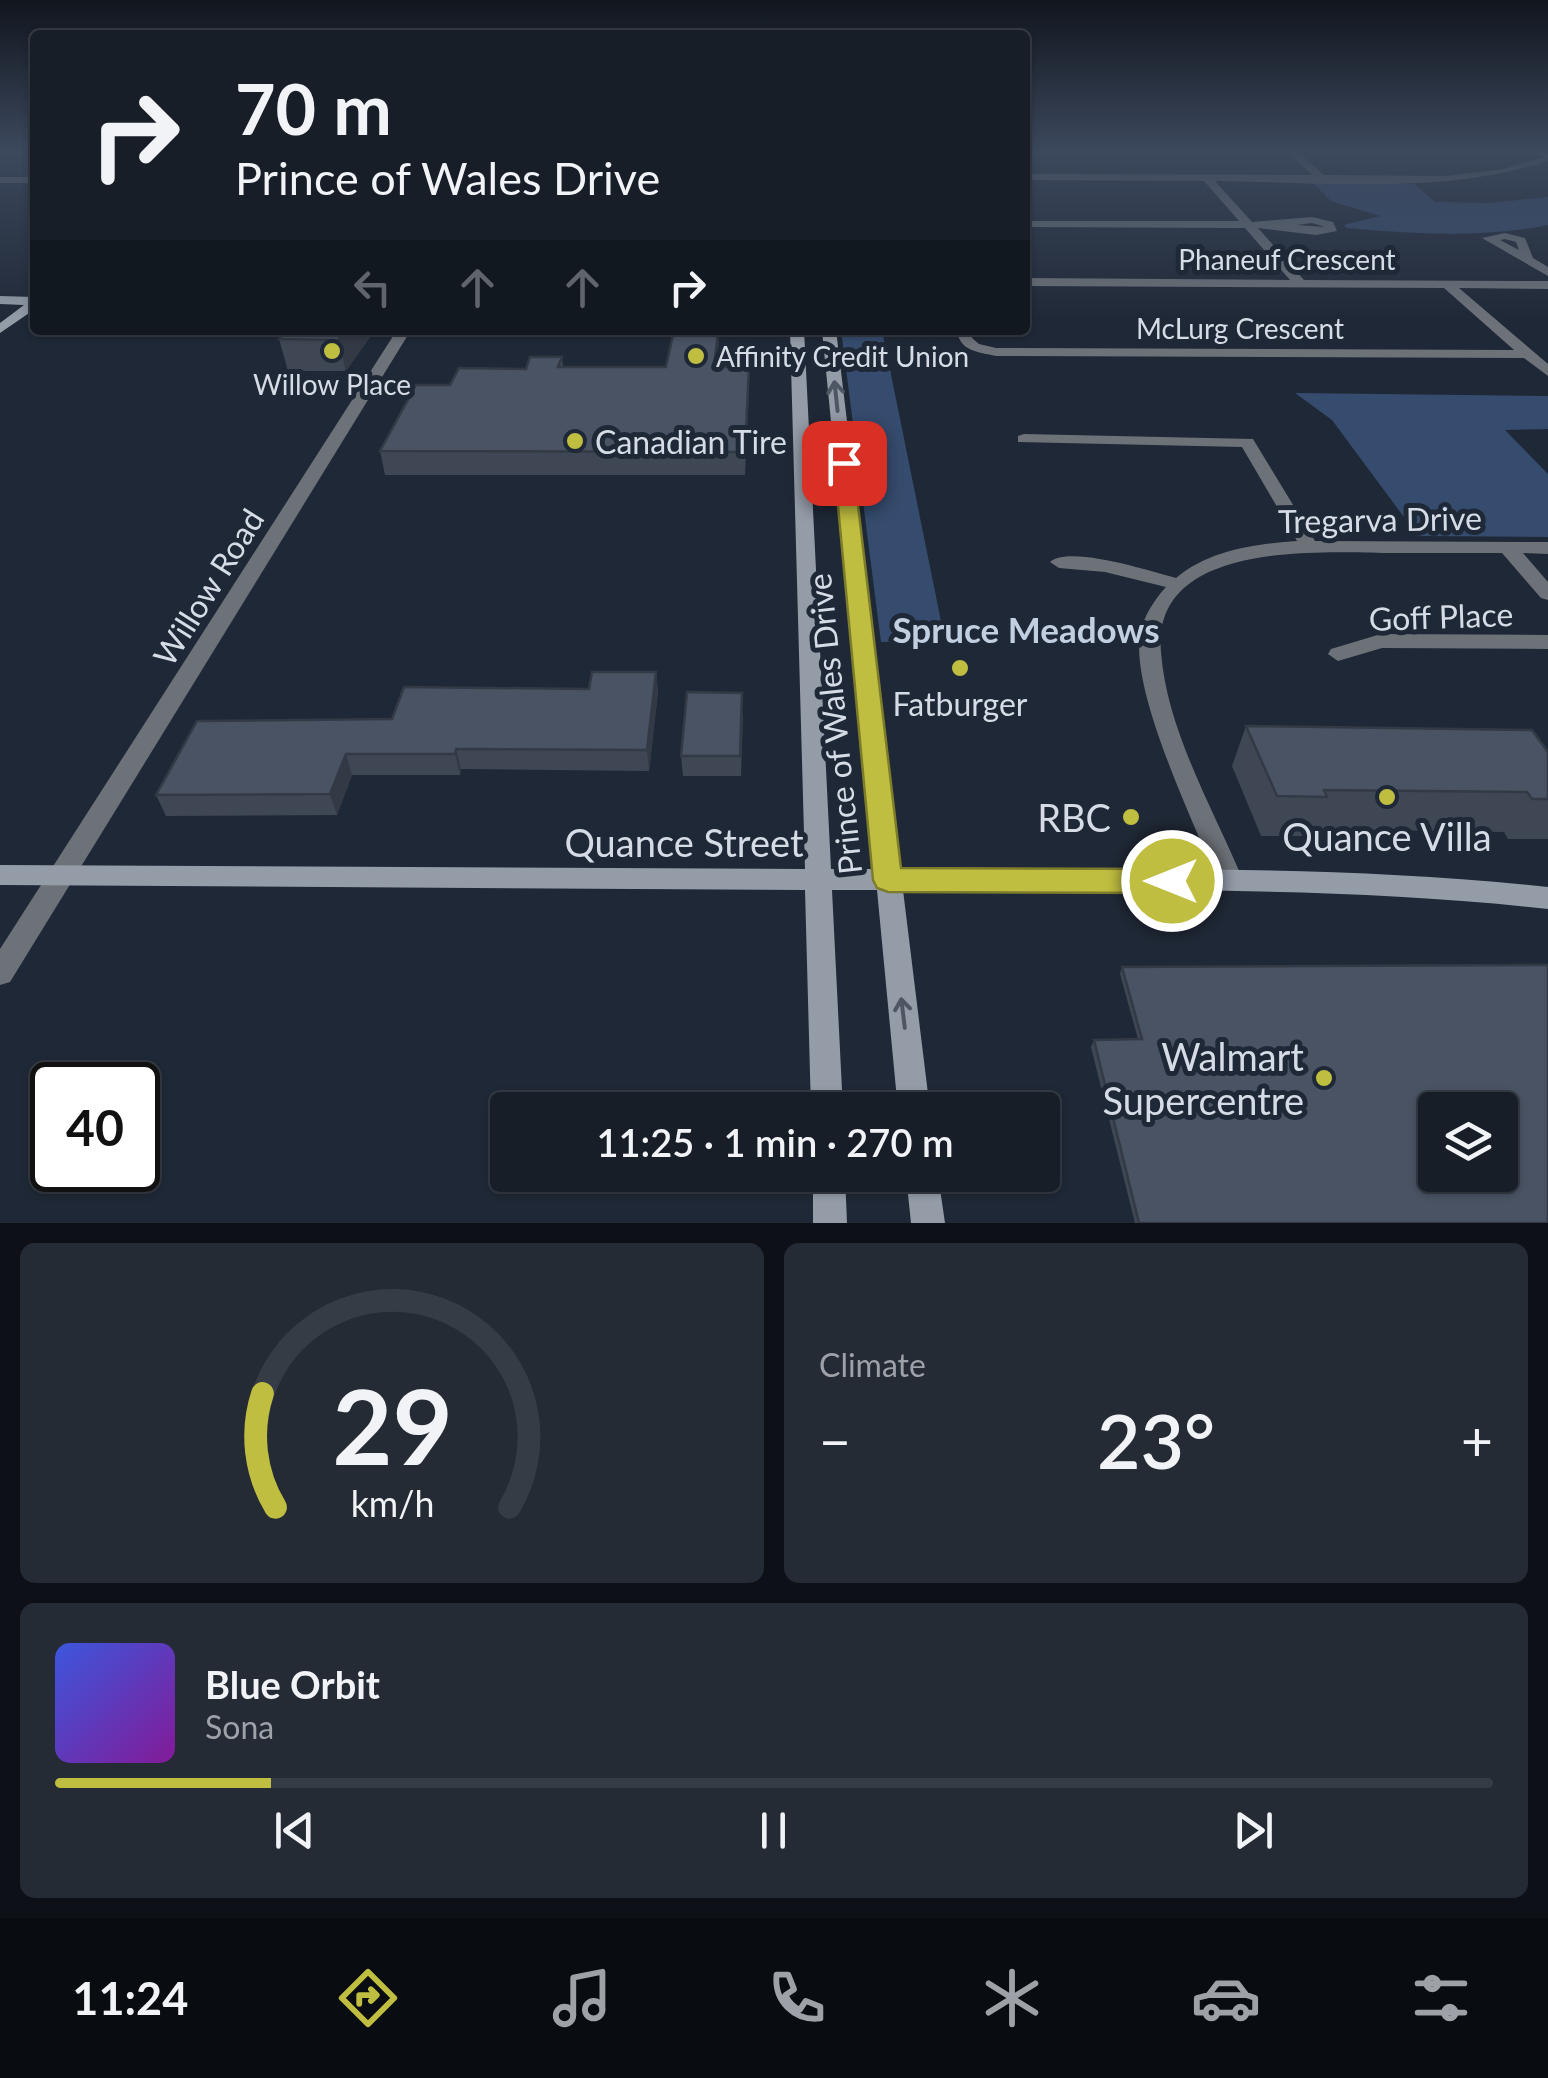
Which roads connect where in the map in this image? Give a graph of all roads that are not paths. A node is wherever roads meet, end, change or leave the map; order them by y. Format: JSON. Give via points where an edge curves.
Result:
{"nodes":[{"id":1,"x":1234,"y":207,"type":"edge"},
{"id":2,"x":1030,"y":224,"type":"edge"},
{"id":3,"x":1250,"y":225,"type":"junction"},
{"id":4,"x":1274,"y":225,"type":"dead end"},
{"id":5,"x":1528,"y":258,"type":"dead end"},
{"id":6,"x":1548,"y":272,"type":"edge"},
{"id":7,"x":1030,"y":282,"type":"edge"},
{"id":8,"x":1302,"y":284,"type":"junction"},
{"id":9,"x":1448,"y":285,"type":"junction"},
{"id":10,"x":1548,"y":286,"type":"edge"},
{"id":11,"x":0,"y":300,"type":"edge"},
{"id":12,"x":30,"y":302,"type":"edge"},
{"id":13,"x":30,"y":306,"type":"edge"},
{"id":14,"x":0,"y":329,"type":"edge"},
{"id":15,"x":401,"y":335,"type":"edge"},
{"id":16,"x":797,"y":335,"type":"edge"},
{"id":17,"x":830,"y":335,"type":"edge"},
{"id":18,"x":965,"y":335,"type":"edge"},
{"id":19,"x":1528,"y":354,"type":"junction"},
{"id":20,"x":1548,"y":372,"type":"edge"},
{"id":21,"x":1024,"y":439,"type":"dead end"},
{"id":22,"x":1310,"y":547,"type":"junction"},
{"id":23,"x":1508,"y":548,"type":"junction"},
{"id":24,"x":1548,"y":548,"type":"edge"},
{"id":25,"x":1059,"y":562,"type":"dead end"},
{"id":26,"x":1176,"y":584,"type":"junction"},
{"id":27,"x":1548,"y":594,"type":"edge"},
{"id":28,"x":1548,"y":642,"type":"edge"},
{"id":29,"x":1338,"y":654,"type":"dead end"},
{"id":30,"x":0,"y":875,"type":"edge"},
{"id":31,"x":60,"y":875,"type":"junction"},
{"id":32,"x":819,"y":880,"type":"junction"},
{"id":33,"x":888,"y":880,"type":"junction"},
{"id":34,"x":1230,"y":880,"type":"junction"},
{"id":35,"x":1548,"y":898,"type":"edge"},
{"id":36,"x":0,"y":973,"type":"edge"},
{"id":37,"x":826,"y":1092,"type":"edge"},
{"id":38,"x":912,"y":1092,"type":"edge"},
{"id":39,"x":829,"y":1192,"type":"edge"},
{"id":40,"x":924,"y":1192,"type":"edge"},
{"id":41,"x":830,"y":1223,"type":"edge"},
{"id":42,"x":928,"y":1223,"type":"edge"}],
"edges":[{"from":1,"to":3,"type":"street"},
{"from":2,"to":3,"type":"street","name":"Phaneuf Crescent"},
{"from":3,"to":4,"type":"street","name":"Phaneuf Crescent"},
{"from":3,"to":8,"type":"street"},
{"from":5,"to":6,"type":"street"},
{"from":7,"to":8,"type":"street","name":"Phaneuf Crescent"},
{"from":8,"to":9,"type":"street","name":"Phaneuf Crescent"},
{"from":9,"to":10,"type":"street","name":"Phaneuf Crescent"},
{"from":9,"to":19,"type":"street"},
{"from":11,"to":12,"type":"main road"},
{"from":13,"to":14,"type":"main road"},
{"from":15,"to":31,"type":"street","name":"Willow Road"},
{"from":16,"to":32,"type":"main road","name":"Prince of Wales Drive"},
{"from":33,"to":17,"type":"main road","name":"Prince of Wales Drive","one_way":true},
{"from":18,"to":19,"type":"street","name":"McLurg Crescent","via":[[974,347],[996,352]]},
{"from":19,"to":20,"type":"street"},
{"from":21,"to":22,"type":"street","via":[[1248,442]]},
{"from":22,"to":23,"type":"street","name":"Tregarva Drive"},
{"from":22,"to":26,"type":"street","name":"Tregarva Drive","via":[[1214,562]]},
{"from":23,"to":24,"type":"street","name":"Tregarva Drive"},
{"from":23,"to":27,"type":"street","name":"Goff Place"},
{"from":25,"to":26,"type":"street"},
{"from":26,"to":34,"type":"street","via":[[1149,646],[1165,713]]},
{"from":28,"to":29,"type":"street","name":"Goff Place","via":[[1381,641]]},
{"from":30,"to":31,"type":"main road","name":"Quance Street"},
{"from":31,"to":32,"type":"main road","name":"Quance Street"},
{"from":31,"to":36,"type":"street"},
{"from":32,"to":33,"type":"main road","name":"Quance Street"},
{"from":32,"to":37,"type":"main road","name":"Prince of Wales Drive"},
{"from":33,"to":34,"type":"main road","name":"Quance Street"},
{"from":38,"to":33,"type":"main road","name":"Prince of Wales Drive","one_way":true},
{"from":34,"to":35,"type":"main road","name":"Quance Street","via":[[1436,886]]},
{"from":39,"to":41,"type":"main road"},
{"from":40,"to":42,"type":"main road"}]}
